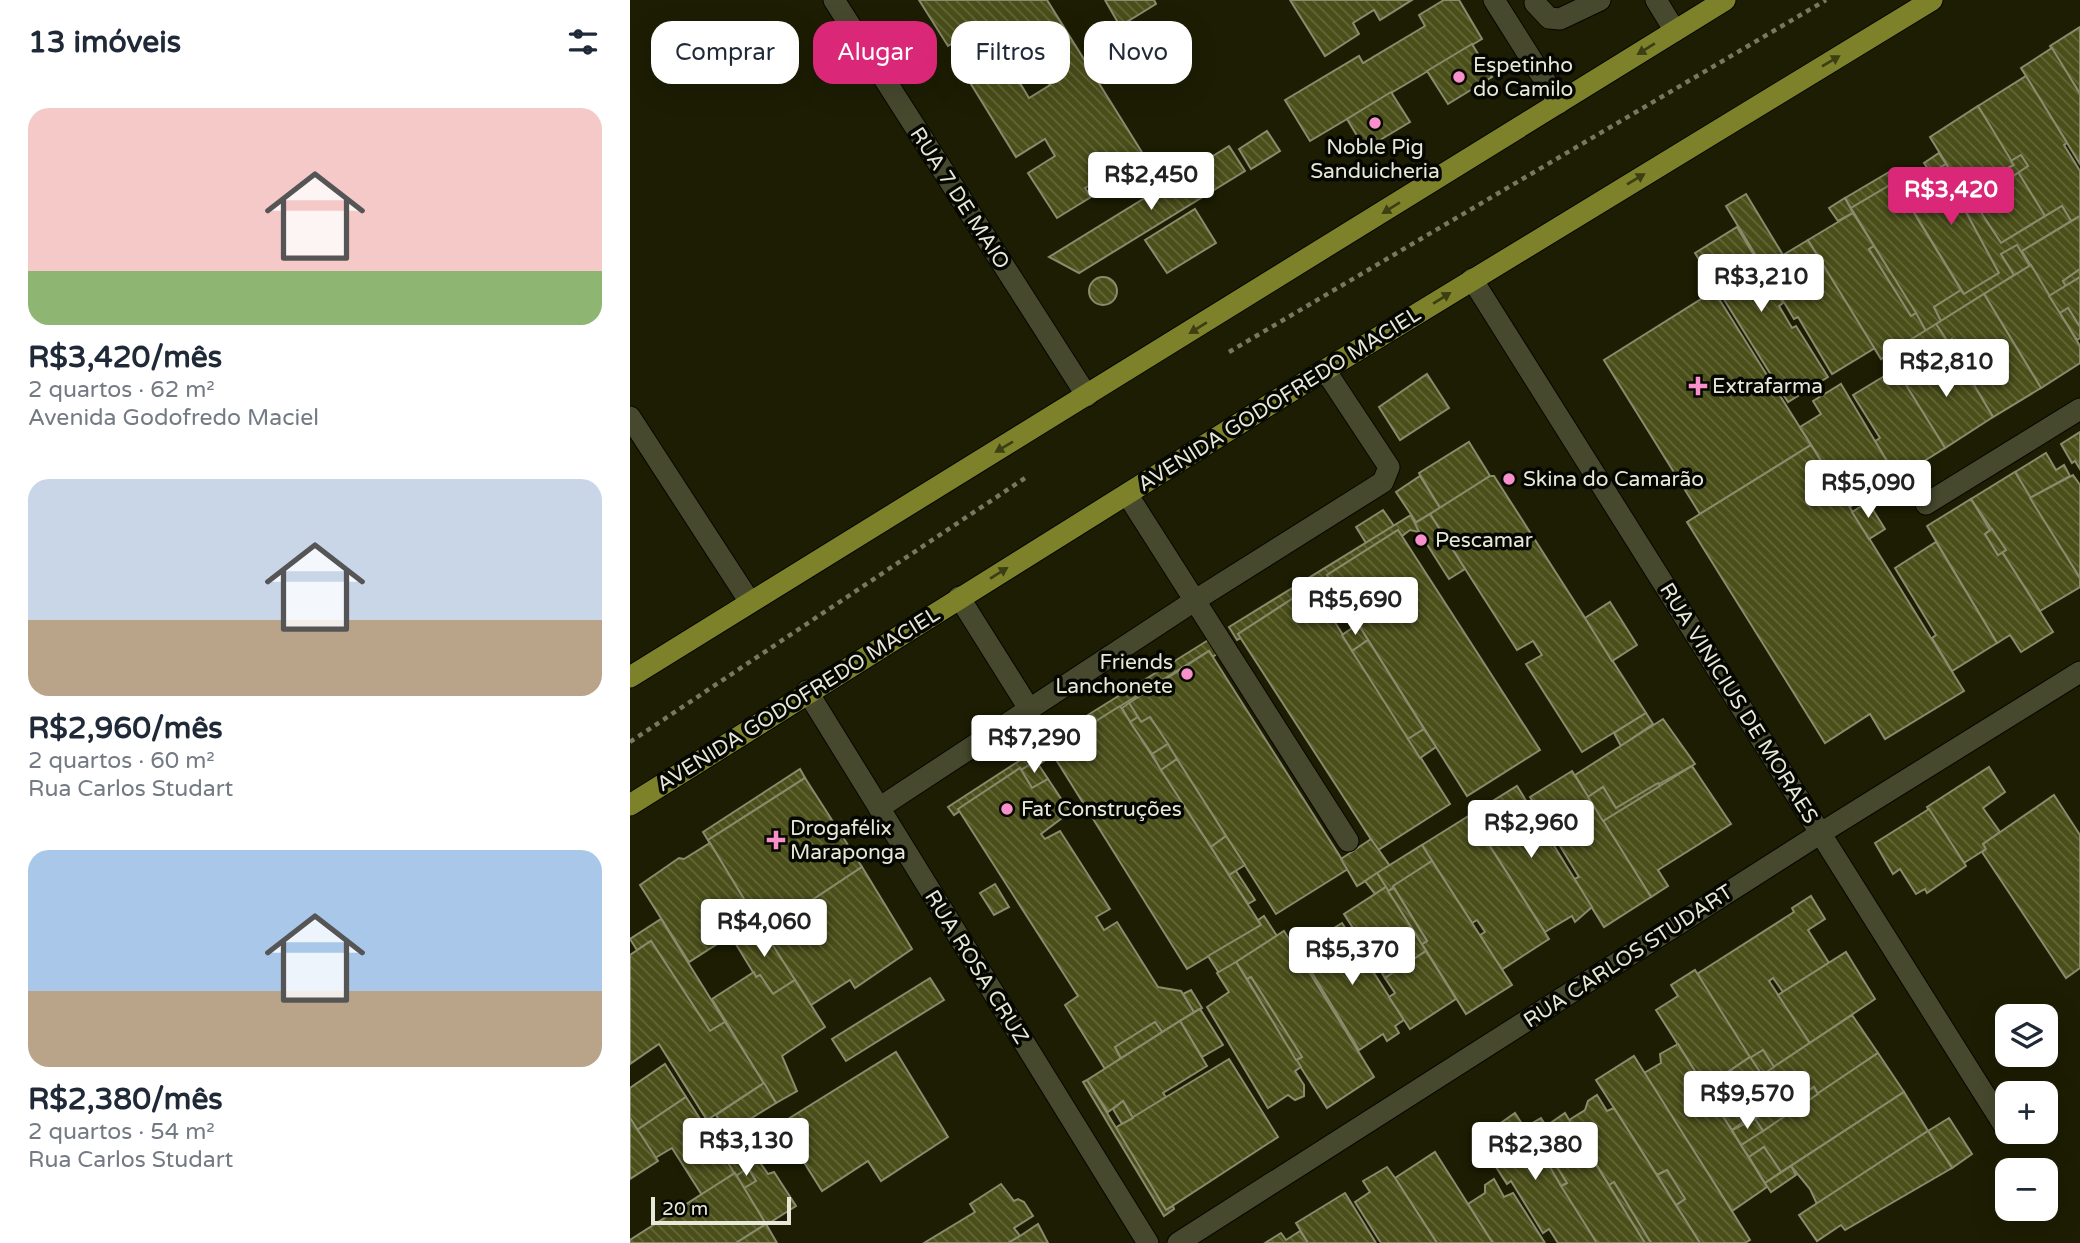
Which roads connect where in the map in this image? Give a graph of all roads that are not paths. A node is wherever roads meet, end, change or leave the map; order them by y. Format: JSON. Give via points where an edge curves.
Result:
{"nodes":[{"id":1,"x":834,"y":0,"type":"edge"},
{"id":2,"x":1494,"y":0,"type":"edge"},
{"id":3,"x":1600,"y":0,"type":"edge"},
{"id":4,"x":1656,"y":0,"type":"edge"},
{"id":5,"x":1725,"y":0,"type":"edge"},
{"id":6,"x":1932,"y":0,"type":"edge"},
{"id":7,"x":1534,"y":1,"type":"edge"},
{"id":8,"x":1506,"y":19,"type":"junction"},
{"id":9,"x":1675,"y":31,"type":"junction"},
{"id":10,"x":1559,"y":103,"type":"junction"},
{"id":11,"x":1472,"y":279,"type":"junction"},
{"id":12,"x":1325,"y":370,"type":"junction"},
{"id":13,"x":1087,"y":396,"type":"junction"},
{"id":14,"x":2080,"y":409,"type":"edge"},
{"id":15,"x":630,"y":416,"type":"edge"},
{"id":16,"x":1127,"y":494,"type":"junction"},
{"id":17,"x":1926,"y":505,"type":"dead end"},
{"id":18,"x":959,"y":597,"type":"junction"},
{"id":19,"x":1194,"y":601,"type":"junction"},
{"id":20,"x":750,"y":602,"type":"junction"},
{"id":21,"x":2080,"y":672,"type":"edge"},
{"id":22,"x":630,"y":677,"type":"edge"},
{"id":23,"x":807,"y":691,"type":"junction"},
{"id":24,"x":1030,"y":710,"type":"junction"},
{"id":25,"x":630,"y":805,"type":"edge"},
{"id":26,"x":879,"y":808,"type":"junction"},
{"id":27,"x":1821,"y":833,"type":"junction"},
{"id":28,"x":1348,"y":841,"type":"dead end"},
{"id":29,"x":1995,"y":1110,"type":"edge"},
{"id":30,"x":1148,"y":1243,"type":"edge"},
{"id":31,"x":1178,"y":1243,"type":"edge"}],
"edges":[{"from":1,"to":13,"type":"street","name":"RUA 7 DE MAIO"},
{"from":2,"to":8,"type":"street"},
{"from":3,"to":7,"type":"street","via":[[1560,19],[1549,18]]},
{"from":4,"to":9,"type":"street"},
{"from":5,"to":9,"type":"main road"},
{"from":11,"to":6,"type":"main road","name":"AVENIDA GODOFREDO MACIEL","one_way":true},
{"from":7,"to":8,"type":"street"},
{"from":8,"to":10,"type":"street"},
{"from":9,"to":10,"type":"main road","one_way":true},
{"from":10,"to":13,"type":"main road","one_way":true},
{"from":12,"to":11,"type":"main road","name":"AVENIDA GODOFREDO MACIEL","one_way":true},
{"from":11,"to":27,"type":"street","name":"RUA VINICIUS DE MORAES"},
{"from":12,"to":16,"type":"main road","name":"AVENIDA GODOFREDO MACIEL"},
{"from":12,"to":19,"type":"street","via":[[1389,467],[1387,475],[1383,482]]},
{"from":13,"to":20,"type":"main road","one_way":true},
{"from":14,"to":17,"type":"street"},
{"from":15,"to":20,"type":"street"},
{"from":18,"to":16,"type":"main road","name":"AVENIDA GODOFREDO MACIEL","one_way":true},
{"from":16,"to":19,"type":"street"},
{"from":18,"to":23,"type":"main road","name":"AVENIDA GODOFREDO MACIEL"},
{"from":18,"to":24,"type":"street"},
{"from":19,"to":24,"type":"street"},
{"from":19,"to":28,"type":"street"},
{"from":20,"to":22,"type":"main road"},
{"from":21,"to":27,"type":"street","name":"RUA CARLOS STUDART"},
{"from":23,"to":25,"type":"main road","name":"AVENIDA GODOFREDO MACIEL"},
{"from":23,"to":26,"type":"street","name":"RUA ROSA CRUZ"},
{"from":24,"to":26,"type":"street"},
{"from":26,"to":30,"type":"street","name":"RUA ROSA CRUZ"},
{"from":27,"to":29,"type":"street","name":"RUA VINICIUS DE MORAES"},
{"from":27,"to":31,"type":"street","name":"RUA CARLOS STUDART"}]}
